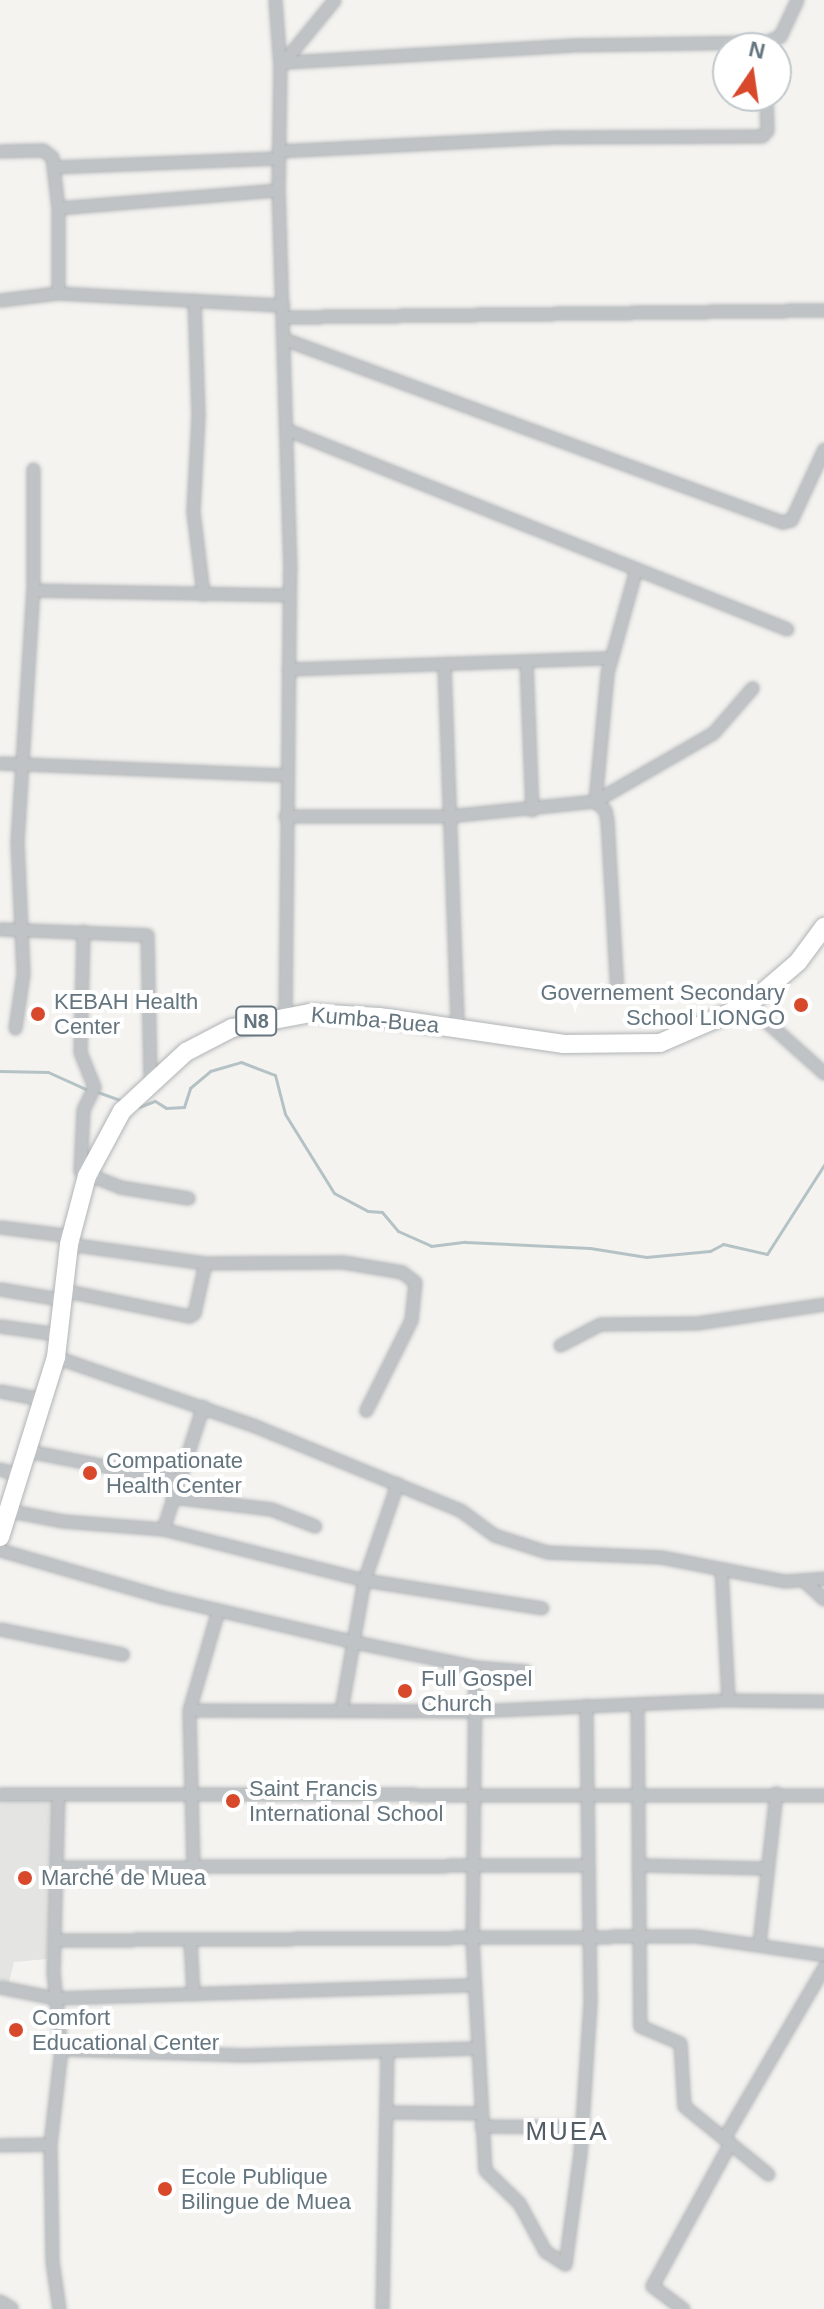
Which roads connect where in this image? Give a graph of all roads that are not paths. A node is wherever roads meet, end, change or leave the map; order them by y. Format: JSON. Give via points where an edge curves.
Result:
{"nodes":[{"id":1,"x":275,"y":0,"type":"edge"},
{"id":2,"x":334,"y":0,"type":"edge"},
{"id":3,"x":797,"y":0,"type":"edge"},
{"id":4,"x":780,"y":32,"type":"edge"},
{"id":5,"x":712,"y":45,"type":"edge"},
{"id":6,"x":283,"y":64,"type":"junction"},
{"id":7,"x":766,"y":112,"type":"edge"},
{"id":8,"x":0,"y":151,"type":"edge"},
{"id":9,"x":278,"y":154,"type":"junction"},
{"id":10,"x":53,"y":167,"type":"junction"},
{"id":11,"x":278,"y":190,"type":"junction"},
{"id":12,"x":58,"y":208,"type":"junction"},
{"id":13,"x":58,"y":293,"type":"junction"},
{"id":14,"x":0,"y":300,"type":"edge"},
{"id":15,"x":194,"y":300,"type":"junction"},
{"id":16,"x":824,"y":310,"type":"edge"},
{"id":17,"x":283,"y":311,"type":"junction"},
{"id":18,"x":284,"y":339,"type":"junction"},
{"id":19,"x":288,"y":430,"type":"junction"},
{"id":20,"x":824,"y":449,"type":"edge"},
{"id":21,"x":33,"y":469,"type":"dead end"},
{"id":22,"x":636,"y":569,"type":"junction"},
{"id":23,"x":33,"y":590,"type":"junction"},
{"id":24,"x":203,"y":594,"type":"junction"},
{"id":25,"x":289,"y":595,"type":"junction"},
{"id":26,"x":787,"y":629,"type":"dead end"},
{"id":27,"x":610,"y":658,"type":"junction"},
{"id":28,"x":526,"y":662,"type":"junction"},
{"id":29,"x":444,"y":665,"type":"junction"},
{"id":30,"x":288,"y":669,"type":"junction"},
{"id":31,"x":752,"y":688,"type":"dead end"},
{"id":32,"x":0,"y":763,"type":"edge"},
{"id":33,"x":22,"y":764,"type":"junction"},
{"id":34,"x":284,"y":775,"type":"junction"},
{"id":35,"x":595,"y":801,"type":"junction"},
{"id":36,"x":532,"y":810,"type":"junction"},
{"id":37,"x":285,"y":816,"type":"junction"},
{"id":38,"x":448,"y":816,"type":"junction"},
{"id":39,"x":824,"y":927,"type":"edge"},
{"id":40,"x":0,"y":929,"type":"edge"},
{"id":41,"x":21,"y":929,"type":"junction"},
{"id":42,"x":83,"y":931,"type":"junction"},
{"id":43,"x":617,"y":993,"type":"dead end"},
{"id":44,"x":748,"y":1005,"type":"junction"},
{"id":45,"x":285,"y":1016,"type":"junction"},
{"id":46,"x":15,"y":1028,"type":"dead end"},
{"id":47,"x":457,"y":1028,"type":"junction"},
{"id":48,"x":824,"y":1073,"type":"edge"},
{"id":49,"x":150,"y":1082,"type":"junction"},
{"id":50,"x":87,"y":1176,"type":"junction"},
{"id":51,"x":188,"y":1198,"type":"dead end"},
{"id":52,"x":0,"y":1227,"type":"edge"},
{"id":53,"x":70,"y":1240,"type":"junction"},
{"id":54,"x":205,"y":1263,"type":"junction"},
{"id":55,"x":0,"y":1289,"type":"edge"},
{"id":56,"x":61,"y":1295,"type":"junction"},
{"id":57,"x":824,"y":1304,"type":"edge"},
{"id":58,"x":0,"y":1326,"type":"edge"},
{"id":59,"x":56,"y":1334,"type":"junction"},
{"id":60,"x":560,"y":1345,"type":"dead end"},
{"id":61,"x":56,"y":1357,"type":"junction"},
{"id":62,"x":0,"y":1391,"type":"edge"},
{"id":63,"x":41,"y":1399,"type":"junction"},
{"id":64,"x":203,"y":1406,"type":"junction"},
{"id":65,"x":366,"y":1410,"type":"dead end"},
{"id":66,"x":28,"y":1451,"type":"junction"},
{"id":67,"x":0,"y":1469,"type":"edge"},
{"id":68,"x":21,"y":1476,"type":"junction"},
{"id":69,"x":177,"y":1480,"type":"junction"},
{"id":70,"x":397,"y":1484,"type":"junction"},
{"id":71,"x":172,"y":1497,"type":"junction"},
{"id":72,"x":11,"y":1511,"type":"junction"},
{"id":73,"x":315,"y":1526,"type":"dead end"},
{"id":74,"x":163,"y":1529,"type":"junction"},
{"id":75,"x":0,"y":1537,"type":"edge"},
{"id":76,"x":0,"y":1550,"type":"edge"},
{"id":77,"x":721,"y":1569,"type":"junction"},
{"id":78,"x":824,"y":1578,"type":"edge"},
{"id":79,"x":364,"y":1580,"type":"junction"},
{"id":80,"x":804,"y":1581,"type":"junction"},
{"id":81,"x":824,"y":1599,"type":"edge"},
{"id":82,"x":542,"y":1608,"type":"dead end"},
{"id":83,"x":218,"y":1610,"type":"junction"},
{"id":84,"x":0,"y":1629,"type":"edge"},
{"id":85,"x":350,"y":1641,"type":"junction"},
{"id":86,"x":122,"y":1654,"type":"dead end"},
{"id":87,"x":475,"y":1667,"type":"junction"},
{"id":88,"x":526,"y":1671,"type":"dead end"},
{"id":89,"x":728,"y":1700,"type":"junction"},
{"id":90,"x":824,"y":1701,"type":"edge"},
{"id":91,"x":637,"y":1704,"type":"junction"},
{"id":92,"x":586,"y":1705,"type":"junction"},
{"id":93,"x":189,"y":1710,"type":"junction"},
{"id":94,"x":341,"y":1710,"type":"junction"},
{"id":95,"x":473,"y":1711,"type":"junction"},
{"id":96,"x":189,"y":1792,"type":"junction"},
{"id":97,"x":776,"y":1793,"type":"junction"},
{"id":98,"x":0,"y":1794,"type":"edge"},
{"id":99,"x":470,"y":1794,"type":"junction"},
{"id":100,"x":586,"y":1794,"type":"junction"},
{"id":101,"x":638,"y":1794,"type":"junction"},
{"id":102,"x":58,"y":1795,"type":"junction"},
{"id":103,"x":824,"y":1795,"type":"edge"},
{"id":104,"x":586,"y":1865,"type":"junction"},
{"id":105,"x":641,"y":1865,"type":"junction"},
{"id":106,"x":193,"y":1866,"type":"junction"},
{"id":107,"x":59,"y":1867,"type":"junction"},
{"id":108,"x":471,"y":1867,"type":"junction"},
{"id":109,"x":767,"y":1868,"type":"junction"},
{"id":110,"x":588,"y":1937,"type":"junction"},
{"id":111,"x":641,"y":1937,"type":"junction"},
{"id":112,"x":472,"y":1939,"type":"junction"},
{"id":113,"x":55,"y":1940,"type":"junction"},
{"id":114,"x":190,"y":1940,"type":"junction"},
{"id":115,"x":759,"y":1944,"type":"junction"},
{"id":116,"x":824,"y":1955,"type":"edge"},
{"id":117,"x":824,"y":1967,"type":"edge"},
{"id":118,"x":473,"y":1985,"type":"junction"},
{"id":119,"x":0,"y":1987,"type":"edge"},
{"id":120,"x":193,"y":1994,"type":"junction"},
{"id":121,"x":54,"y":1998,"type":"junction"},
{"id":122,"x":476,"y":2048,"type":"junction"},
{"id":123,"x":61,"y":2049,"type":"junction"},
{"id":124,"x":387,"y":2051,"type":"junction"},
{"id":125,"x":387,"y":2112,"type":"junction"},
{"id":126,"x":480,"y":2113,"type":"junction"},
{"id":127,"x":481,"y":2126,"type":"junction"},
{"id":128,"x":580,"y":2127,"type":"junction"},
{"id":129,"x":727,"y":2141,"type":"junction"},
{"id":130,"x":50,"y":2144,"type":"junction"},
{"id":131,"x":0,"y":2145,"type":"edge"},
{"id":132,"x":768,"y":2174,"type":"dead end"},
{"id":133,"x":0,"y":2303,"type":"edge"},
{"id":134,"x":10,"y":2309,"type":"edge"},
{"id":135,"x":59,"y":2309,"type":"edge"},
{"id":136,"x":382,"y":2309,"type":"edge"},
{"id":137,"x":683,"y":2309,"type":"edge"}],
"edges":[{"from":1,"to":6,"type":"street"},
{"from":2,"to":6,"type":"street"},
{"from":3,"to":4,"type":"street"},
{"from":5,"to":6,"type":"street","via":[[570,45]]},
{"from":6,"to":9,"type":"street"},
{"from":7,"to":9,"type":"street","via":[[762,136],[559,137]]},
{"from":8,"to":10,"type":"street","via":[[43,150],[52,157]]},
{"from":9,"to":10,"type":"street"},
{"from":9,"to":11,"type":"street"},
{"from":10,"to":12,"type":"street"},
{"from":11,"to":12,"type":"street"},
{"from":11,"to":17,"type":"street"},
{"from":12,"to":13,"type":"street"},
{"from":13,"to":14,"type":"street"},
{"from":13,"to":15,"type":"street"},
{"from":15,"to":17,"type":"street"},
{"from":15,"to":24,"type":"street","via":[[198,415],[193,512]]},
{"from":16,"to":17,"type":"street"},
{"from":17,"to":18,"type":"street"},
{"from":18,"to":19,"type":"street"},
{"from":18,"to":20,"type":"street","via":[[782,522],[791,520]]},
{"from":19,"to":22,"type":"street"},
{"from":19,"to":25,"type":"street"},
{"from":21,"to":23,"type":"street"},
{"from":22,"to":26,"type":"street"},
{"from":22,"to":27,"type":"street"},
{"from":23,"to":24,"type":"street"},
{"from":23,"to":33,"type":"street"},
{"from":24,"to":25,"type":"street"},
{"from":25,"to":30,"type":"street"},
{"from":27,"to":28,"type":"street"},
{"from":27,"to":35,"type":"street"},
{"from":28,"to":29,"type":"street"},
{"from":28,"to":36,"type":"street"},
{"from":29,"to":30,"type":"street"},
{"from":29,"to":38,"type":"street"},
{"from":30,"to":34,"type":"street"},
{"from":31,"to":35,"type":"street","via":[[713,733]]},
{"from":32,"to":33,"type":"street"},
{"from":33,"to":34,"type":"street"},
{"from":33,"to":41,"type":"street","via":[[17,842]]},
{"from":34,"to":37,"type":"street"},
{"from":35,"to":36,"type":"street"},
{"from":35,"to":43,"type":"street","via":[[607,821]]},
{"from":36,"to":38,"type":"street"},
{"from":37,"to":38,"type":"street"},
{"from":37,"to":45,"type":"street"},
{"from":38,"to":47,"type":"street"},
{"from":39,"to":44,"type":"highway","name":"Kumba-Buea","number":"N8","via":[[791,969]]},
{"from":40,"to":41,"type":"street"},
{"from":41,"to":42,"type":"street"},
{"from":41,"to":46,"type":"street","via":[[23,973]]},
{"from":42,"to":49,"type":"street","via":[[147,935]]},
{"from":42,"to":50,"type":"street","via":[[80,1052],[94,1087],[83,1110],[80,1171]]},
{"from":44,"to":47,"type":"highway","name":"Kumba-Buea","number":"N8","via":[[660,1043],[564,1044]]},
{"from":44,"to":48,"type":"street"},
{"from":45,"to":47,"type":"highway","name":"Kumba-Buea","number":"N8","via":[[370,1016]]},
{"from":45,"to":49,"type":"highway","name":"Kumba-Buea","number":"N8","via":[[222,1032],[186,1052]]},
{"from":49,"to":50,"type":"highway","name":"Kumba-Buea","number":"N8","via":[[122,1111]]},
{"from":50,"to":51,"type":"street"},
{"from":50,"to":53,"type":"highway","name":"Kumba-Buea","number":"N8"},
{"from":52,"to":53,"type":"street"},
{"from":53,"to":54,"type":"street"},
{"from":53,"to":56,"type":"highway","name":"Kumba-Buea","number":"N8"},
{"from":54,"to":56,"type":"street","via":[[192,1316]]},
{"from":54,"to":65,"type":"street","via":[[343,1262],[411,1276],[411,1320]]},
{"from":55,"to":56,"type":"street"},
{"from":56,"to":59,"type":"highway","name":"Kumba-Buea","number":"N8"},
{"from":57,"to":60,"type":"street","via":[[697,1323],[600,1324]]},
{"from":58,"to":59,"type":"street"},
{"from":59,"to":61,"type":"highway","name":"Kumba-Buea","number":"N8"},
{"from":61,"to":63,"type":"highway","name":"Kumba-Buea","number":"N8"},
{"from":61,"to":64,"type":"street"},
{"from":62,"to":63,"type":"street"},
{"from":63,"to":66,"type":"highway","name":"Kumba-Buea","number":"N8"},
{"from":64,"to":69,"type":"street"},
{"from":64,"to":70,"type":"street"},
{"from":66,"to":68,"type":"highway","name":"Kumba-Buea","number":"N8"},
{"from":66,"to":69,"type":"street"},
{"from":67,"to":68,"type":"street"},
{"from":68,"to":72,"type":"highway","name":"Kumba-Buea","number":"N8"},
{"from":69,"to":71,"type":"street"},
{"from":70,"to":77,"type":"street","via":[[460,1510],[494,1535],[547,1552],[654,1556]]},
{"from":70,"to":79,"type":"street"},
{"from":71,"to":73,"type":"street","via":[[271,1509]]},
{"from":71,"to":74,"type":"street"},
{"from":72,"to":74,"type":"street"},
{"from":72,"to":75,"type":"highway","name":"Kumba-Buea","number":"N8"},
{"from":74,"to":79,"type":"street"},
{"from":76,"to":83,"type":"street"},
{"from":77,"to":80,"type":"street"},
{"from":77,"to":89,"type":"street"},
{"from":78,"to":80,"type":"street"},
{"from":79,"to":82,"type":"street"},
{"from":79,"to":85,"type":"street"},
{"from":80,"to":81,"type":"street"},
{"from":83,"to":85,"type":"street"},
{"from":83,"to":93,"type":"street"},
{"from":84,"to":86,"type":"street"},
{"from":85,"to":87,"type":"street"},
{"from":85,"to":94,"type":"street"},
{"from":87,"to":88,"type":"street"},
{"from":87,"to":95,"type":"street"},
{"from":89,"to":90,"type":"street"},
{"from":89,"to":91,"type":"street"},
{"from":91,"to":92,"type":"street"},
{"from":91,"to":101,"type":"street"},
{"from":92,"to":95,"type":"street"},
{"from":92,"to":100,"type":"street"},
{"from":93,"to":94,"type":"street"},
{"from":93,"to":96,"type":"street"},
{"from":94,"to":95,"type":"street"},
{"from":95,"to":99,"type":"street"},
{"from":96,"to":99,"type":"street"},
{"from":96,"to":102,"type":"street"},
{"from":96,"to":106,"type":"street"},
{"from":97,"to":101,"type":"street"},
{"from":97,"to":103,"type":"street"},
{"from":97,"to":109,"type":"street"},
{"from":98,"to":102,"type":"street"},
{"from":99,"to":100,"type":"street"},
{"from":99,"to":108,"type":"street"},
{"from":100,"to":101,"type":"street"},
{"from":100,"to":104,"type":"street"},
{"from":101,"to":105,"type":"street"},
{"from":102,"to":107,"type":"street"},
{"from":104,"to":108,"type":"street"},
{"from":104,"to":110,"type":"street"},
{"from":105,"to":109,"type":"street"},
{"from":105,"to":111,"type":"street"},
{"from":106,"to":107,"type":"street"},
{"from":106,"to":108,"type":"street"},
{"from":107,"to":113,"type":"street"},
{"from":108,"to":112,"type":"street"},
{"from":109,"to":115,"type":"street"},
{"from":110,"to":111,"type":"street"},
{"from":110,"to":112,"type":"street"},
{"from":110,"to":128,"type":"street","via":[[590,2001]]},
{"from":111,"to":115,"type":"street"},
{"from":111,"to":129,"type":"street","via":[[640,2026],[680,2043],[683,2103]]},
{"from":112,"to":114,"type":"street"},
{"from":112,"to":118,"type":"street"},
{"from":113,"to":114,"type":"street"},
{"from":113,"to":121,"type":"street"},
{"from":114,"to":120,"type":"street"},
{"from":115,"to":116,"type":"street"},
{"from":117,"to":129,"type":"street"},
{"from":118,"to":120,"type":"street"},
{"from":118,"to":122,"type":"street"},
{"from":119,"to":121,"type":"street"},
{"from":120,"to":121,"type":"street"},
{"from":121,"to":123,"type":"street"},
{"from":122,"to":124,"type":"street"},
{"from":122,"to":126,"type":"street"},
{"from":123,"to":124,"type":"street","via":[[244,2055]]},
{"from":123,"to":130,"type":"street"},
{"from":124,"to":125,"type":"street"},
{"from":125,"to":126,"type":"street"},
{"from":125,"to":136,"type":"street"},
{"from":126,"to":127,"type":"street"},
{"from":127,"to":128,"type":"street"},
{"from":127,"to":128,"type":"street","via":[[486,2175],[519,2203],[545,2251],[565,2264]]},
{"from":129,"to":132,"type":"street"},
{"from":129,"to":137,"type":"street","via":[[652,2286]]},
{"from":130,"to":131,"type":"street"},
{"from":130,"to":135,"type":"street","via":[[52,2261]]},
{"from":133,"to":134,"type":"street"}]}
